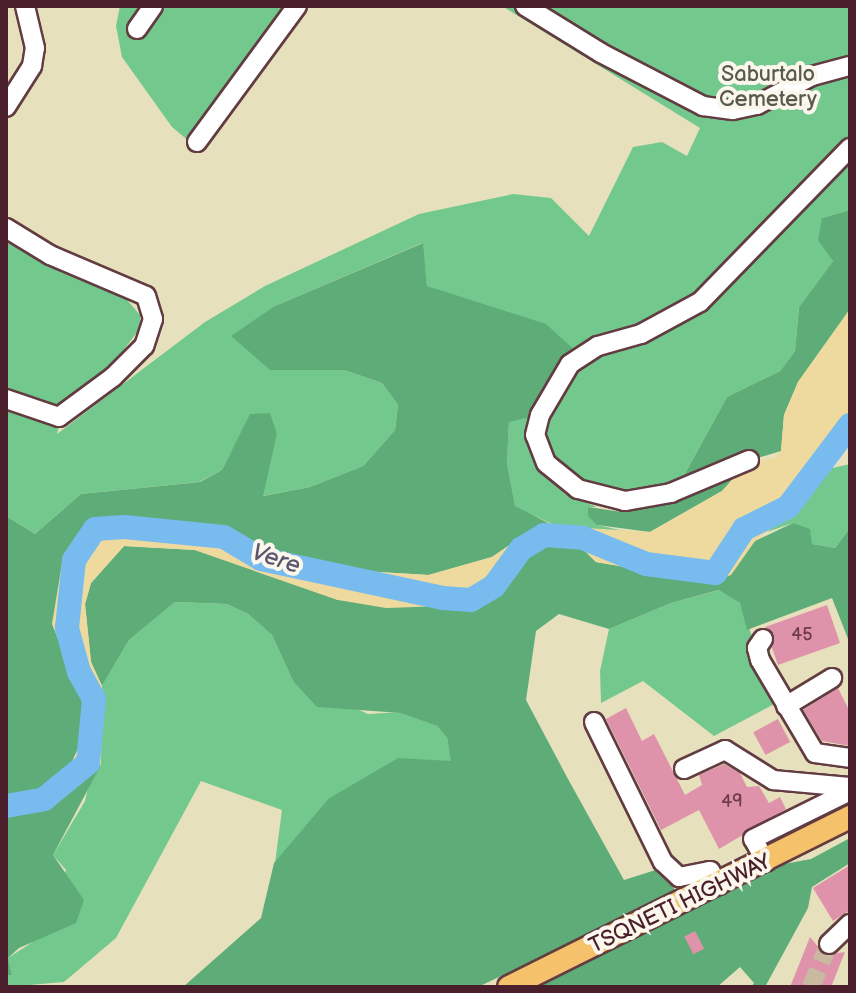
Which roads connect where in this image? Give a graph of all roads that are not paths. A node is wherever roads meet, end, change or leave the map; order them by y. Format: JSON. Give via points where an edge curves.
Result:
{"nodes":[{"id":1,"x":25,"y":6,"type":"edge"},
{"id":2,"x":153,"y":6,"type":"edge"},
{"id":3,"x":297,"y":6,"type":"edge"},
{"id":4,"x":525,"y":6,"type":"edge"},
{"id":5,"x":137,"y":29,"type":"dead end"},
{"id":6,"x":850,"y":66,"type":"edge"},
{"id":7,"x":6,"y":107,"type":"edge"},
{"id":8,"x":197,"y":142,"type":"dead end"},
{"id":9,"x":850,"y":148,"type":"edge"},
{"id":10,"x":6,"y":228,"type":"edge"},
{"id":11,"x":6,"y":399,"type":"edge"},
{"id":12,"x":749,"y":460,"type":"dead end"},
{"id":13,"x":763,"y":639,"type":"dead end"},
{"id":14,"x":780,"y":667,"type":"dead end"},
{"id":15,"x":832,"y":678,"type":"dead end"},
{"id":16,"x":784,"y":703,"type":"junction"},
{"id":17,"x":594,"y":722,"type":"dead end"},
{"id":18,"x":815,"y":753,"type":"junction"},
{"id":19,"x":850,"y":758,"type":"edge"},
{"id":20,"x":684,"y":769,"type":"dead end"},
{"id":21,"x":797,"y":784,"type":"junction"},
{"id":22,"x":850,"y":789,"type":"edge"},
{"id":23,"x":850,"y":817,"type":"edge"},
{"id":24,"x":766,"y":862,"type":"junction"},
{"id":25,"x":719,"y":885,"type":"junction"},
{"id":26,"x":850,"y":924,"type":"edge"},
{"id":27,"x":829,"y":944,"type":"tunnel mouth"},
{"id":28,"x":509,"y":987,"type":"edge"}],
"edges":[{"from":1,"to":7,"type":"street","via":[[35,48],[32,66]]},
{"from":2,"to":5,"type":"street"},
{"from":3,"to":8,"type":"street"},
{"from":4,"to":6,"type":"street","via":[[703,106],[733,110],[757,105],[812,76]]},
{"from":9,"to":12,"type":"street","via":[[700,302],[641,334],[598,346],[570,364],[540,415],[535,435],[546,463],[578,489],[625,501],[671,493]]},
{"from":10,"to":11,"type":"street","via":[[50,255],[146,296],[153,319],[144,346],[59,417]]},
{"from":13,"to":16,"type":"street","via":[[757,648],[760,660]]},
{"from":14,"to":16,"type":"street"},
{"from":15,"to":16,"type":"street"},
{"from":16,"to":18,"type":"street"},
{"from":17,"to":25,"type":"street","via":[[663,862],[679,877],[710,871]]},
{"from":18,"to":19,"type":"street"},
{"from":18,"to":21,"type":"street"},
{"from":20,"to":21,"type":"street","via":[[725,750],[750,770]]},
{"from":21,"to":22,"type":"street"},
{"from":22,"to":24,"type":"street","via":[[753,839]]},
{"from":23,"to":24,"type":"main road","name":"TSQNETI HIGHWAY"},
{"from":24,"to":25,"type":"main road","name":"TSQNETI HIGHWAY"},
{"from":25,"to":28,"type":"main road","name":"TSQNETI HIGHWAY"},
{"from":26,"to":27,"type":"street"}]}
